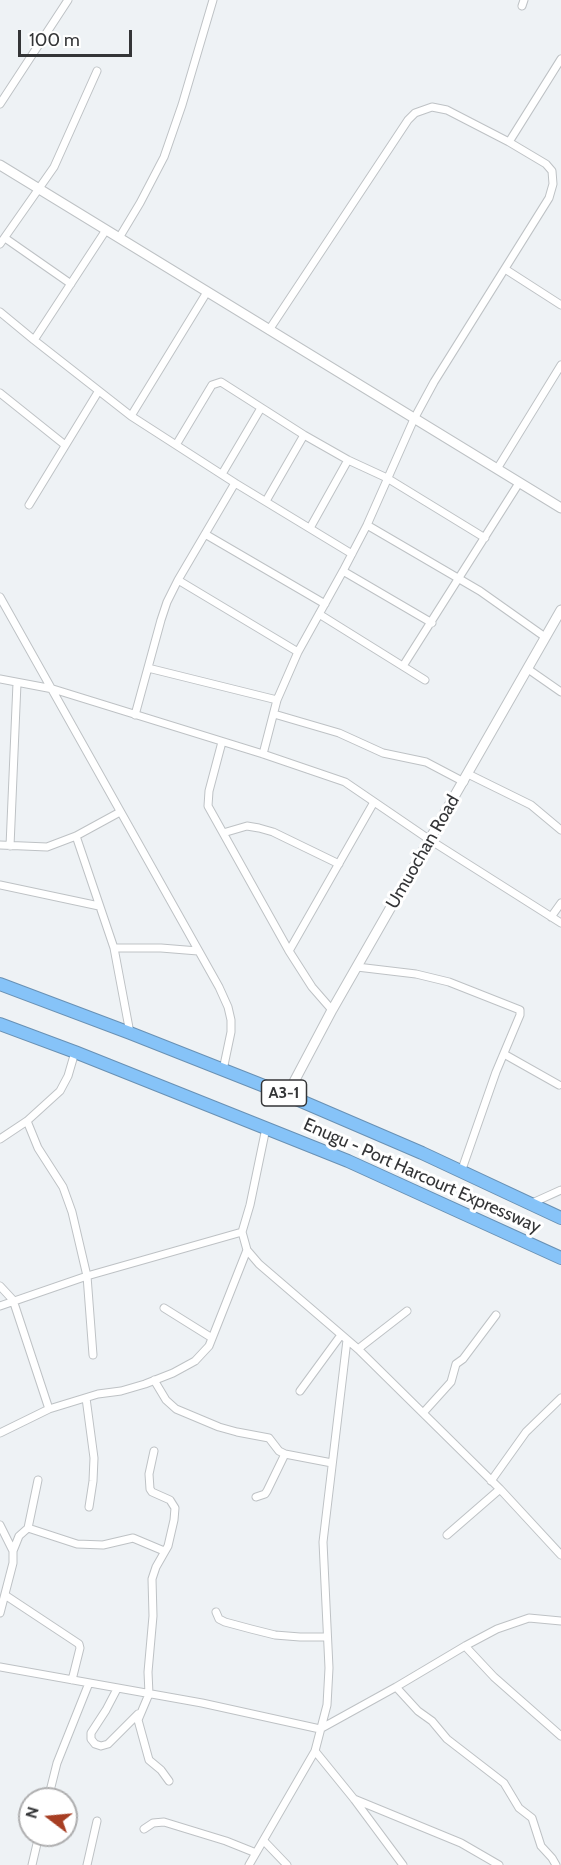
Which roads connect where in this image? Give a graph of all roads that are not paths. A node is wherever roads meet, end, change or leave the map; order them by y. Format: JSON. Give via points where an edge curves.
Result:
{"nodes":[{"id":1,"x":68,"y":0,"type":"edge"},
{"id":2,"x":213,"y":0,"type":"edge"},
{"id":3,"x":561,"y":59,"type":"edge"},
{"id":4,"x":97,"y":71,"type":"dead end"},
{"id":5,"x":0,"y":104,"type":"edge"},
{"id":6,"x":509,"y":142,"type":"junction"},
{"id":7,"x":1,"y":167,"type":"edge"},
{"id":8,"x":39,"y":189,"type":"junction"},
{"id":9,"x":106,"y":230,"type":"junction"},
{"id":10,"x":119,"y":238,"type":"junction"},
{"id":11,"x":2,"y":241,"type":"edge"},
{"id":12,"x":505,"y":269,"type":"junction"},
{"id":13,"x":71,"y":284,"type":"junction"},
{"id":14,"x":207,"y":291,"type":"junction"},
{"id":15,"x":561,"y":305,"type":"edge"},
{"id":16,"x":0,"y":312,"type":"edge"},
{"id":17,"x":269,"y":330,"type":"junction"},
{"id":18,"x":34,"y":340,"type":"junction"},
{"id":19,"x":561,"y":365,"type":"edge"},
{"id":20,"x":98,"y":392,"type":"junction"},
{"id":21,"x":0,"y":393,"type":"edge"},
{"id":22,"x":261,"y":408,"type":"junction"},
{"id":23,"x":131,"y":416,"type":"junction"},
{"id":24,"x":414,"y":418,"type":"junction"},
{"id":25,"x":304,"y":435,"type":"junction"},
{"id":26,"x":65,"y":445,"type":"junction"},
{"id":27,"x":176,"y":445,"type":"junction"},
{"id":28,"x":348,"y":460,"type":"junction"},
{"id":29,"x":497,"y":469,"type":"junction"},
{"id":30,"x":222,"y":474,"type":"junction"},
{"id":31,"x":387,"y":478,"type":"junction"},
{"id":32,"x":235,"y":483,"type":"junction"},
{"id":33,"x":519,"y":483,"type":"junction"},
{"id":34,"x":266,"y":501,"type":"junction"},
{"id":35,"x":29,"y":505,"type":"dead end"},
{"id":36,"x":561,"y":508,"type":"edge"},
{"id":37,"x":367,"y":525,"type":"junction"},
{"id":38,"x":310,"y":528,"type":"junction"},
{"id":39,"x":205,"y":534,"type":"junction"},
{"id":40,"x":485,"y":538,"type":"junction"},
{"id":41,"x":352,"y":554,"type":"junction"},
{"id":42,"x":343,"y":571,"type":"junction"},
{"id":43,"x":460,"y":578,"type":"junction"},
{"id":44,"x":177,"y":580,"type":"junction"},
{"id":45,"x":0,"y":597,"type":"edge"},
{"id":46,"x":325,"y":604,"type":"junction"},
{"id":47,"x":561,"y":610,"type":"edge"},
{"id":48,"x":319,"y":614,"type":"junction"},
{"id":49,"x":432,"y":623,"type":"junction"},
{"id":50,"x":545,"y":637,"type":"junction"},
{"id":51,"x":297,"y":652,"type":"junction"},
{"id":52,"x":403,"y":666,"type":"junction"},
{"id":53,"x":148,"y":669,"type":"junction"},
{"id":54,"x":528,"y":669,"type":"junction"},
{"id":55,"x":0,"y":679,"type":"edge"},
{"id":56,"x":425,"y":680,"type":"dead end"},
{"id":57,"x":17,"y":683,"type":"junction"},
{"id":58,"x":53,"y":689,"type":"junction"},
{"id":59,"x":561,"y":692,"type":"edge"},
{"id":60,"x":278,"y":700,"type":"junction"},
{"id":61,"x":274,"y":714,"type":"junction"},
{"id":62,"x":135,"y":715,"type":"junction"},
{"id":63,"x":222,"y":742,"type":"junction"},
{"id":64,"x":263,"y":754,"type":"junction"},
{"id":65,"x":466,"y":778,"type":"junction"},
{"id":66,"x":374,"y":802,"type":"junction"},
{"id":67,"x":120,"y":812,"type":"junction"},
{"id":68,"x":561,"y":830,"type":"edge"},
{"id":69,"x":223,"y":832,"type":"junction"},
{"id":70,"x":76,"y":836,"type":"junction"},
{"id":71,"x":430,"y":840,"type":"junction"},
{"id":72,"x":0,"y":845,"type":"edge"},
{"id":73,"x":10,"y":846,"type":"junction"},
{"id":74,"x":339,"y":864,"type":"junction"},
{"id":75,"x":0,"y":885,"type":"edge"},
{"id":76,"x":561,"y":903,"type":"edge"},
{"id":77,"x":99,"y":906,"type":"junction"},
{"id":78,"x":551,"y":917,"type":"junction"},
{"id":79,"x":561,"y":923,"type":"edge"},
{"id":80,"x":114,"y":948,"type":"junction"},
{"id":81,"x":198,"y":951,"type":"junction"},
{"id":82,"x":290,"y":951,"type":"junction"},
{"id":83,"x":357,"y":967,"type":"junction"},
{"id":84,"x":0,"y":984,"type":"edge"},
{"id":85,"x":332,"y":1010,"type":"junction"},
{"id":86,"x":0,"y":1024,"type":"edge"},
{"id":87,"x":130,"y":1033,"type":"junction"},
{"id":88,"x":75,"y":1052,"type":"junction"},
{"id":89,"x":504,"y":1054,"type":"junction"},
{"id":90,"x":223,"y":1070,"type":"junction"},
{"id":91,"x":559,"y":1085,"type":"dead end"},
{"id":92,"x":287,"y":1095,"type":"junction"},
{"id":93,"x":27,"y":1122,"type":"junction"},
{"id":94,"x":266,"y":1128,"type":"junction"},
{"id":95,"x":0,"y":1139,"type":"edge"},
{"id":96,"x":461,"y":1172,"type":"junction"},
{"id":97,"x":561,"y":1190,"type":"edge"},
{"id":98,"x":530,"y":1204,"type":"junction"},
{"id":99,"x":561,"y":1218,"type":"edge"},
{"id":100,"x":242,"y":1232,"type":"junction"},
{"id":101,"x":247,"y":1250,"type":"junction"},
{"id":102,"x":561,"y":1258,"type":"edge"},
{"id":103,"x":87,"y":1276,"type":"junction"},
{"id":104,"x":0,"y":1286,"type":"edge"},
{"id":105,"x":14,"y":1300,"type":"junction"},
{"id":106,"x":0,"y":1306,"type":"edge"},
{"id":107,"x":164,"y":1308,"type":"dead end"},
{"id":108,"x":407,"y":1311,"type":"dead end"},
{"id":109,"x":496,"y":1315,"type":"dead end"},
{"id":110,"x":212,"y":1338,"type":"junction"},
{"id":111,"x":344,"y":1338,"type":"junction"},
{"id":112,"x":357,"y":1349,"type":"junction"},
{"id":113,"x":93,"y":1355,"type":"dead end"},
{"id":114,"x":154,"y":1380,"type":"junction"},
{"id":115,"x":300,"y":1391,"type":"dead end"},
{"id":116,"x":86,"y":1398,"type":"junction"},
{"id":117,"x":561,"y":1398,"type":"edge"},
{"id":118,"x":49,"y":1409,"type":"junction"},
{"id":119,"x":423,"y":1413,"type":"junction"},
{"id":120,"x":0,"y":1433,"type":"edge"},
{"id":121,"x":154,"y":1450,"type":"dead end"},
{"id":122,"x":285,"y":1454,"type":"junction"},
{"id":123,"x":332,"y":1463,"type":"junction"},
{"id":124,"x":38,"y":1480,"type":"dead end"},
{"id":125,"x":491,"y":1481,"type":"junction"},
{"id":126,"x":500,"y":1489,"type":"junction"},
{"id":127,"x":256,"y":1497,"type":"dead end"},
{"id":128,"x":89,"y":1507,"type":"dead end"},
{"id":129,"x":0,"y":1525,"type":"edge"},
{"id":130,"x":28,"y":1528,"type":"junction"},
{"id":131,"x":4,"y":1534,"type":"junction"},
{"id":132,"x":447,"y":1535,"type":"dead end"},
{"id":133,"x":19,"y":1536,"type":"junction"},
{"id":134,"x":13,"y":1551,"type":"junction"},
{"id":135,"x":164,"y":1551,"type":"junction"},
{"id":136,"x":561,"y":1555,"type":"edge"},
{"id":137,"x":4,"y":1591,"type":"edge"},
{"id":138,"x":216,"y":1612,"type":"dead end"},
{"id":139,"x":0,"y":1613,"type":"edge"},
{"id":140,"x":561,"y":1621,"type":"edge"},
{"id":141,"x":327,"y":1636,"type":"junction"},
{"id":142,"x":465,"y":1646,"type":"junction"},
{"id":143,"x":0,"y":1667,"type":"edge"},
{"id":144,"x":72,"y":1680,"type":"junction"},
{"id":145,"x":89,"y":1683,"type":"junction"},
{"id":146,"x":396,"y":1687,"type":"junction"},
{"id":147,"x":117,"y":1689,"type":"junction"},
{"id":148,"x":149,"y":1694,"type":"junction"},
{"id":149,"x":142,"y":1709,"type":"junction"},
{"id":150,"x":320,"y":1729,"type":"junction"},
{"id":151,"x":561,"y":1736,"type":"edge"},
{"id":152,"x":315,"y":1751,"type":"junction"},
{"id":153,"x":169,"y":1781,"type":"dead end"},
{"id":154,"x":51,"y":1787,"type":"edge"},
{"id":155,"x":354,"y":1799,"type":"junction"},
{"id":156,"x":97,"y":1821,"type":"dead end"},
{"id":157,"x":144,"y":1829,"type":"dead end"},
{"id":158,"x":264,"y":1841,"type":"junction"},
{"id":159,"x":36,"y":1847,"type":"edge"},
{"id":160,"x":256,"y":1853,"type":"junction"},
{"id":161,"x":32,"y":1865,"type":"edge"},
{"id":162,"x":87,"y":1865,"type":"edge"},
{"id":163,"x":249,"y":1865,"type":"edge"},
{"id":164,"x":287,"y":1865,"type":"edge"},
{"id":165,"x":403,"y":1865,"type":"edge"},
{"id":166,"x":499,"y":1865,"type":"edge"},
{"id":167,"x":556,"y":1865,"type":"edge"}],
"edges":[{"from":1,"to":5,"type":"street"},
{"from":2,"to":10,"type":"street","via":[[164,157]]},
{"from":3,"to":6,"type":"street"},
{"from":4,"to":8,"type":"street","via":[[61,155]]},
{"from":6,"to":12,"type":"street","via":[[546,164],[554,177],[549,198]]},
{"from":6,"to":17,"type":"street","via":[[447,110],[432,107],[415,112]]},
{"from":7,"to":8,"type":"main road"},
{"from":8,"to":9,"type":"main road"},
{"from":8,"to":11,"type":"street"},
{"from":9,"to":10,"type":"main road"},
{"from":9,"to":13,"type":"street"},
{"from":10,"to":14,"type":"main road"},
{"from":11,"to":13,"type":"street"},
{"from":12,"to":15,"type":"street"},
{"from":12,"to":24,"type":"street"},
{"from":13,"to":18,"type":"street"},
{"from":14,"to":17,"type":"main road"},
{"from":14,"to":23,"type":"street"},
{"from":16,"to":18,"type":"street"},
{"from":17,"to":24,"type":"main road"},
{"from":18,"to":20,"type":"street"},
{"from":19,"to":29,"type":"street"},
{"from":20,"to":23,"type":"street"},
{"from":20,"to":26,"type":"street"},
{"from":21,"to":26,"type":"street"},
{"from":22,"to":25,"type":"street"},
{"from":22,"to":27,"type":"street","via":[[227,385],[216,383]]},
{"from":22,"to":30,"type":"street"},
{"from":23,"to":27,"type":"street"},
{"from":24,"to":29,"type":"main road"},
{"from":24,"to":31,"type":"street"},
{"from":25,"to":28,"type":"street"},
{"from":25,"to":34,"type":"street"},
{"from":26,"to":35,"type":"street"},
{"from":27,"to":30,"type":"street"},
{"from":28,"to":31,"type":"street"},
{"from":28,"to":38,"type":"street"},
{"from":29,"to":33,"type":"main road"},
{"from":30,"to":32,"type":"street"},
{"from":31,"to":37,"type":"street"},
{"from":31,"to":40,"type":"street"},
{"from":32,"to":34,"type":"street"},
{"from":32,"to":39,"type":"street"},
{"from":33,"to":36,"type":"main road"},
{"from":33,"to":40,"type":"street"},
{"from":34,"to":38,"type":"street"},
{"from":37,"to":41,"type":"street"},
{"from":37,"to":43,"type":"street"},
{"from":38,"to":41,"type":"street"},
{"from":39,"to":44,"type":"street"},
{"from":39,"to":46,"type":"street"},
{"from":40,"to":43,"type":"street"},
{"from":41,"to":42,"type":"street"},
{"from":42,"to":46,"type":"street"},
{"from":42,"to":49,"type":"street"},
{"from":43,"to":49,"type":"street"},
{"from":43,"to":50,"type":"street"},
{"from":44,"to":51,"type":"street"},
{"from":44,"to":53,"type":"street"},
{"from":45,"to":58,"type":"street"},
{"from":46,"to":48,"type":"street"},
{"from":47,"to":50,"type":"main road","name":"Umuochan Road"},
{"from":48,"to":51,"type":"street"},
{"from":48,"to":52,"type":"street"},
{"from":49,"to":52,"type":"street"},
{"from":50,"to":54,"type":"main road","name":"Umuochan Road"},
{"from":51,"to":60,"type":"street"},
{"from":52,"to":56,"type":"street"},
{"from":53,"to":60,"type":"street"},
{"from":53,"to":62,"type":"street"},
{"from":54,"to":59,"type":"street"},
{"from":54,"to":65,"type":"main road","name":"Umuochan Road"},
{"from":55,"to":57,"type":"street"},
{"from":57,"to":58,"type":"street"},
{"from":57,"to":73,"type":"street"},
{"from":58,"to":62,"type":"street"},
{"from":58,"to":67,"type":"street"},
{"from":60,"to":61,"type":"street"},
{"from":61,"to":64,"type":"street"},
{"from":61,"to":65,"type":"street"},
{"from":62,"to":63,"type":"street"},
{"from":63,"to":64,"type":"street"},
{"from":63,"to":69,"type":"street","via":[[207,798]]},
{"from":64,"to":66,"type":"street","via":[[345,782]]},
{"from":65,"to":68,"type":"street","via":[[531,806]]},
{"from":65,"to":71,"type":"main road","name":"Umuochan Road"},
{"from":66,"to":71,"type":"street"},
{"from":66,"to":74,"type":"street"},
{"from":67,"to":70,"type":"street"},
{"from":67,"to":81,"type":"street"},
{"from":69,"to":74,"type":"street","via":[[247,826],[259,828]]},
{"from":69,"to":82,"type":"street"},
{"from":70,"to":73,"type":"street","via":[[47,846]]},
{"from":70,"to":77,"type":"street"},
{"from":71,"to":78,"type":"street"},
{"from":71,"to":83,"type":"main road","name":"Umuochan Road"},
{"from":72,"to":73,"type":"street"},
{"from":74,"to":82,"type":"street"},
{"from":75,"to":77,"type":"street"},
{"from":76,"to":78,"type":"street"},
{"from":77,"to":80,"type":"street"},
{"from":78,"to":79,"type":"street"},
{"from":80,"to":81,"type":"street"},
{"from":80,"to":87,"type":"street"},
{"from":81,"to":90,"type":"street","via":[[230,1013],[231,1032]]},
{"from":82,"to":85,"type":"street"},
{"from":83,"to":85,"type":"main road","name":"Umuochan Road"},
{"from":83,"to":89,"type":"street","via":[[450,982],[520,1010]]},
{"from":84,"to":87,"type":"highway","name":"Enugu - Port Harcourt Expressway","number":"A3-1"},
{"from":85,"to":92,"type":"main road","name":"Umuochan Road"},
{"from":86,"to":88,"type":"highway","name":"Enugu - Port Harcourt Expressway","number":"A3-1"},
{"from":87,"to":90,"type":"highway","name":"Enugu - Port Harcourt Expressway","number":"A3-1"},
{"from":88,"to":93,"type":"street","via":[[60,1091]]},
{"from":88,"to":94,"type":"highway","name":"Enugu - Port Harcourt Expressway","number":"A3-1"},
{"from":89,"to":91,"type":"street"},
{"from":89,"to":96,"type":"street"},
{"from":90,"to":92,"type":"highway","name":"Enugu - Port Harcourt Expressway","number":"A3-1"},
{"from":92,"to":96,"type":"highway","name":"Enugu - Port Harcourt Expressway","number":"A3-1"},
{"from":93,"to":95,"type":"street"},
{"from":93,"to":103,"type":"street","via":[[63,1187]]},
{"from":94,"to":100,"type":"street"},
{"from":94,"to":102,"type":"highway","name":"Enugu - Port Harcourt Expressway","number":"A3-1"},
{"from":96,"to":98,"type":"highway","name":"Enugu - Port Harcourt Expressway","number":"A3-1"},
{"from":97,"to":98,"type":"street"},
{"from":98,"to":99,"type":"highway","name":"Enugu - Port Harcourt Expressway","number":"A3-1"},
{"from":100,"to":101,"type":"street"},
{"from":100,"to":103,"type":"street"},
{"from":101,"to":110,"type":"street"},
{"from":101,"to":111,"type":"street"},
{"from":103,"to":105,"type":"street"},
{"from":103,"to":113,"type":"street"},
{"from":104,"to":105,"type":"street"},
{"from":105,"to":106,"type":"street"},
{"from":105,"to":118,"type":"street"},
{"from":107,"to":110,"type":"street"},
{"from":108,"to":112,"type":"street"},
{"from":109,"to":119,"type":"street","via":[[456,1364],[451,1382]]},
{"from":110,"to":114,"type":"street","via":[[195,1361]]},
{"from":111,"to":112,"type":"street"},
{"from":111,"to":115,"type":"street"},
{"from":111,"to":123,"type":"street"},
{"from":112,"to":119,"type":"street"},
{"from":114,"to":116,"type":"street"},
{"from":114,"to":122,"type":"street","via":[[176,1409],[219,1427],[269,1438]]},
{"from":116,"to":118,"type":"street"},
{"from":116,"to":128,"type":"street","via":[[94,1458]]},
{"from":117,"to":125,"type":"street","via":[[526,1432]]},
{"from":118,"to":120,"type":"street"},
{"from":119,"to":125,"type":"street"},
{"from":121,"to":135,"type":"street","via":[[148,1474],[150,1489],[170,1500],[175,1508]]},
{"from":122,"to":123,"type":"street"},
{"from":122,"to":127,"type":"street","via":[[265,1494]]},
{"from":123,"to":141,"type":"street","via":[[323,1542]]},
{"from":124,"to":130,"type":"street"},
{"from":125,"to":126,"type":"street"},
{"from":126,"to":132,"type":"street"},
{"from":126,"to":136,"type":"street"},
{"from":129,"to":131,"type":"street"},
{"from":130,"to":133,"type":"street"},
{"from":130,"to":135,"type":"street","via":[[76,1544],[103,1545],[133,1538]]},
{"from":131,"to":133,"type":"street"},
{"from":131,"to":134,"type":"street"},
{"from":133,"to":134,"type":"street"},
{"from":134,"to":137,"type":"street"},
{"from":135,"to":148,"type":"street","via":[[152,1579]]},
{"from":137,"to":139,"type":"street"},
{"from":137,"to":144,"type":"street","via":[[79,1644]]},
{"from":138,"to":141,"type":"street","via":[[225,1622],[275,1635]]},
{"from":140,"to":142,"type":"street","via":[[529,1618]]},
{"from":141,"to":150,"type":"street","via":[[327,1705]]},
{"from":142,"to":146,"type":"street"},
{"from":142,"to":151,"type":"street"},
{"from":143,"to":144,"type":"street"},
{"from":144,"to":145,"type":"street"},
{"from":145,"to":147,"type":"street"},
{"from":145,"to":154,"type":"street"},
{"from":146,"to":150,"type":"street"},
{"from":146,"to":167,"type":"street","via":[[447,1738],[504,1783],[519,1808],[534,1821],[541,1846]]},
{"from":147,"to":148,"type":"street"},
{"from":147,"to":149,"type":"street","via":[[91,1733],[95,1744],[108,1744]]},
{"from":148,"to":149,"type":"street"},
{"from":148,"to":150,"type":"street"},
{"from":149,"to":153,"type":"street","via":[[138,1724],[146,1754]]},
{"from":150,"to":152,"type":"street"},
{"from":152,"to":155,"type":"street"},
{"from":152,"to":158,"type":"street"},
{"from":155,"to":165,"type":"street"},
{"from":155,"to":166,"type":"street","via":[[461,1844]]},
{"from":156,"to":162,"type":"street"},
{"from":157,"to":160,"type":"street","via":[[164,1822]]},
{"from":158,"to":160,"type":"street"},
{"from":158,"to":164,"type":"street"},
{"from":159,"to":161,"type":"street"},
{"from":160,"to":163,"type":"street"}]}
